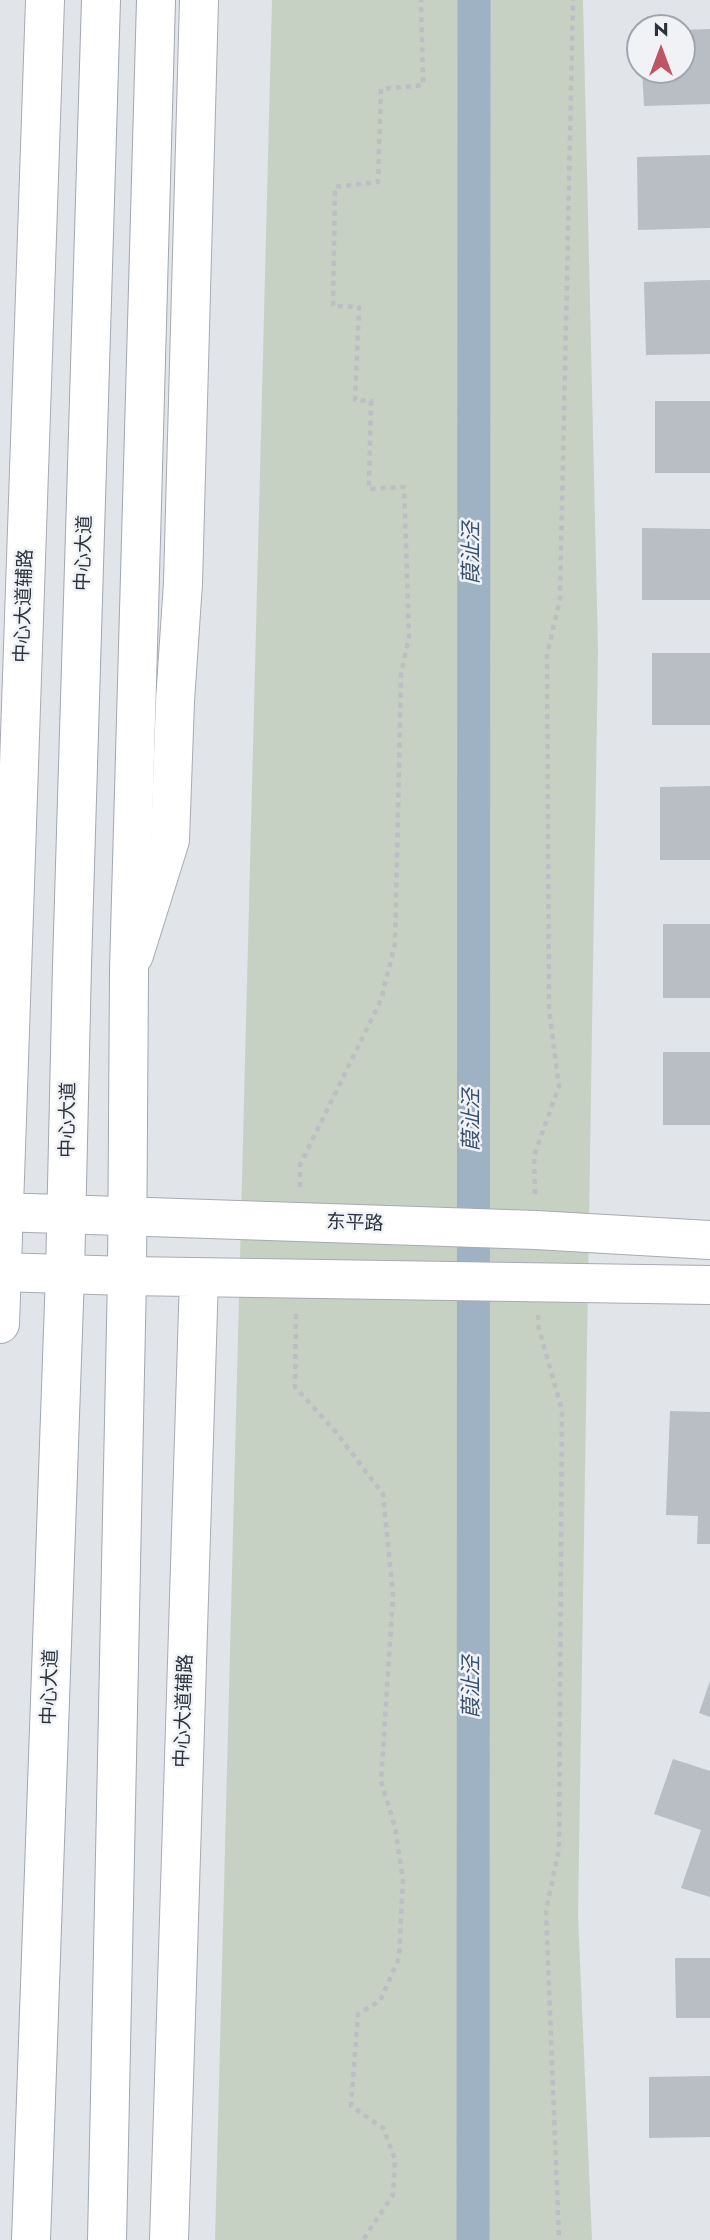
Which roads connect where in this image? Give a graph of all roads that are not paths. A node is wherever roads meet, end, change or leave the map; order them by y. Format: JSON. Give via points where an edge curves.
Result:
{"nodes":[{"id":1,"x":45,"y":0,"type":"edge"},
{"id":2,"x":102,"y":0,"type":"edge"},
{"id":3,"x":156,"y":0,"type":"edge"},
{"id":4,"x":199,"y":0,"type":"edge"},
{"id":5,"x":129,"y":970,"type":"junction"},
{"id":6,"x":1,"y":1212,"type":"edge"},
{"id":7,"x":66,"y":1214,"type":"junction"},
{"id":8,"x":127,"y":1216,"type":"junction"},
{"id":9,"x":710,"y":1240,"type":"edge"},
{"id":10,"x":1,"y":1272,"type":"edge"},
{"id":11,"x":65,"y":1274,"type":"junction"},
{"id":12,"x":127,"y":1276,"type":"junction"},
{"id":13,"x":199,"y":1277,"type":"junction"},
{"id":14,"x":710,"y":1285,"type":"edge"},
{"id":15,"x":0,"y":1324,"type":"edge"},
{"id":16,"x":31,"y":2240,"type":"edge"},
{"id":17,"x":107,"y":2240,"type":"edge"},
{"id":18,"x":169,"y":2240,"type":"edge"}],
"edges":[{"from":1,"to":6,"type":"main road","name":"中心大道辅路"},
{"from":2,"to":7,"type":"main road","name":"中心大道"},
{"from":3,"to":5,"type":"main road"},
{"from":4,"to":5,"type":"main road","via":[[183,583],[170,840]]},
{"from":5,"to":8,"type":"main road"},
{"from":6,"to":7,"type":"main road","name":"东平路"},
{"from":6,"to":10,"type":"main road","name":"中心大道辅路"},
{"from":6,"to":11,"type":"main road"},
{"from":7,"to":8,"type":"main road","name":"东平路"},
{"from":7,"to":11,"type":"main road","name":"中心大道"},
{"from":8,"to":9,"type":"main road","name":"东平路"},
{"from":8,"to":12,"type":"main road"},
{"from":8,"to":13,"type":"main road"},
{"from":10,"to":11,"type":"main road"},
{"from":10,"to":15,"type":"main road","name":"中心大道辅路"},
{"from":11,"to":12,"type":"main road"},
{"from":11,"to":16,"type":"main road","name":"中心大道"},
{"from":12,"to":13,"type":"main road"},
{"from":12,"to":17,"type":"main road"},
{"from":13,"to":14,"type":"main road"},
{"from":13,"to":18,"type":"main road","name":"中心大道辅路"}]}
